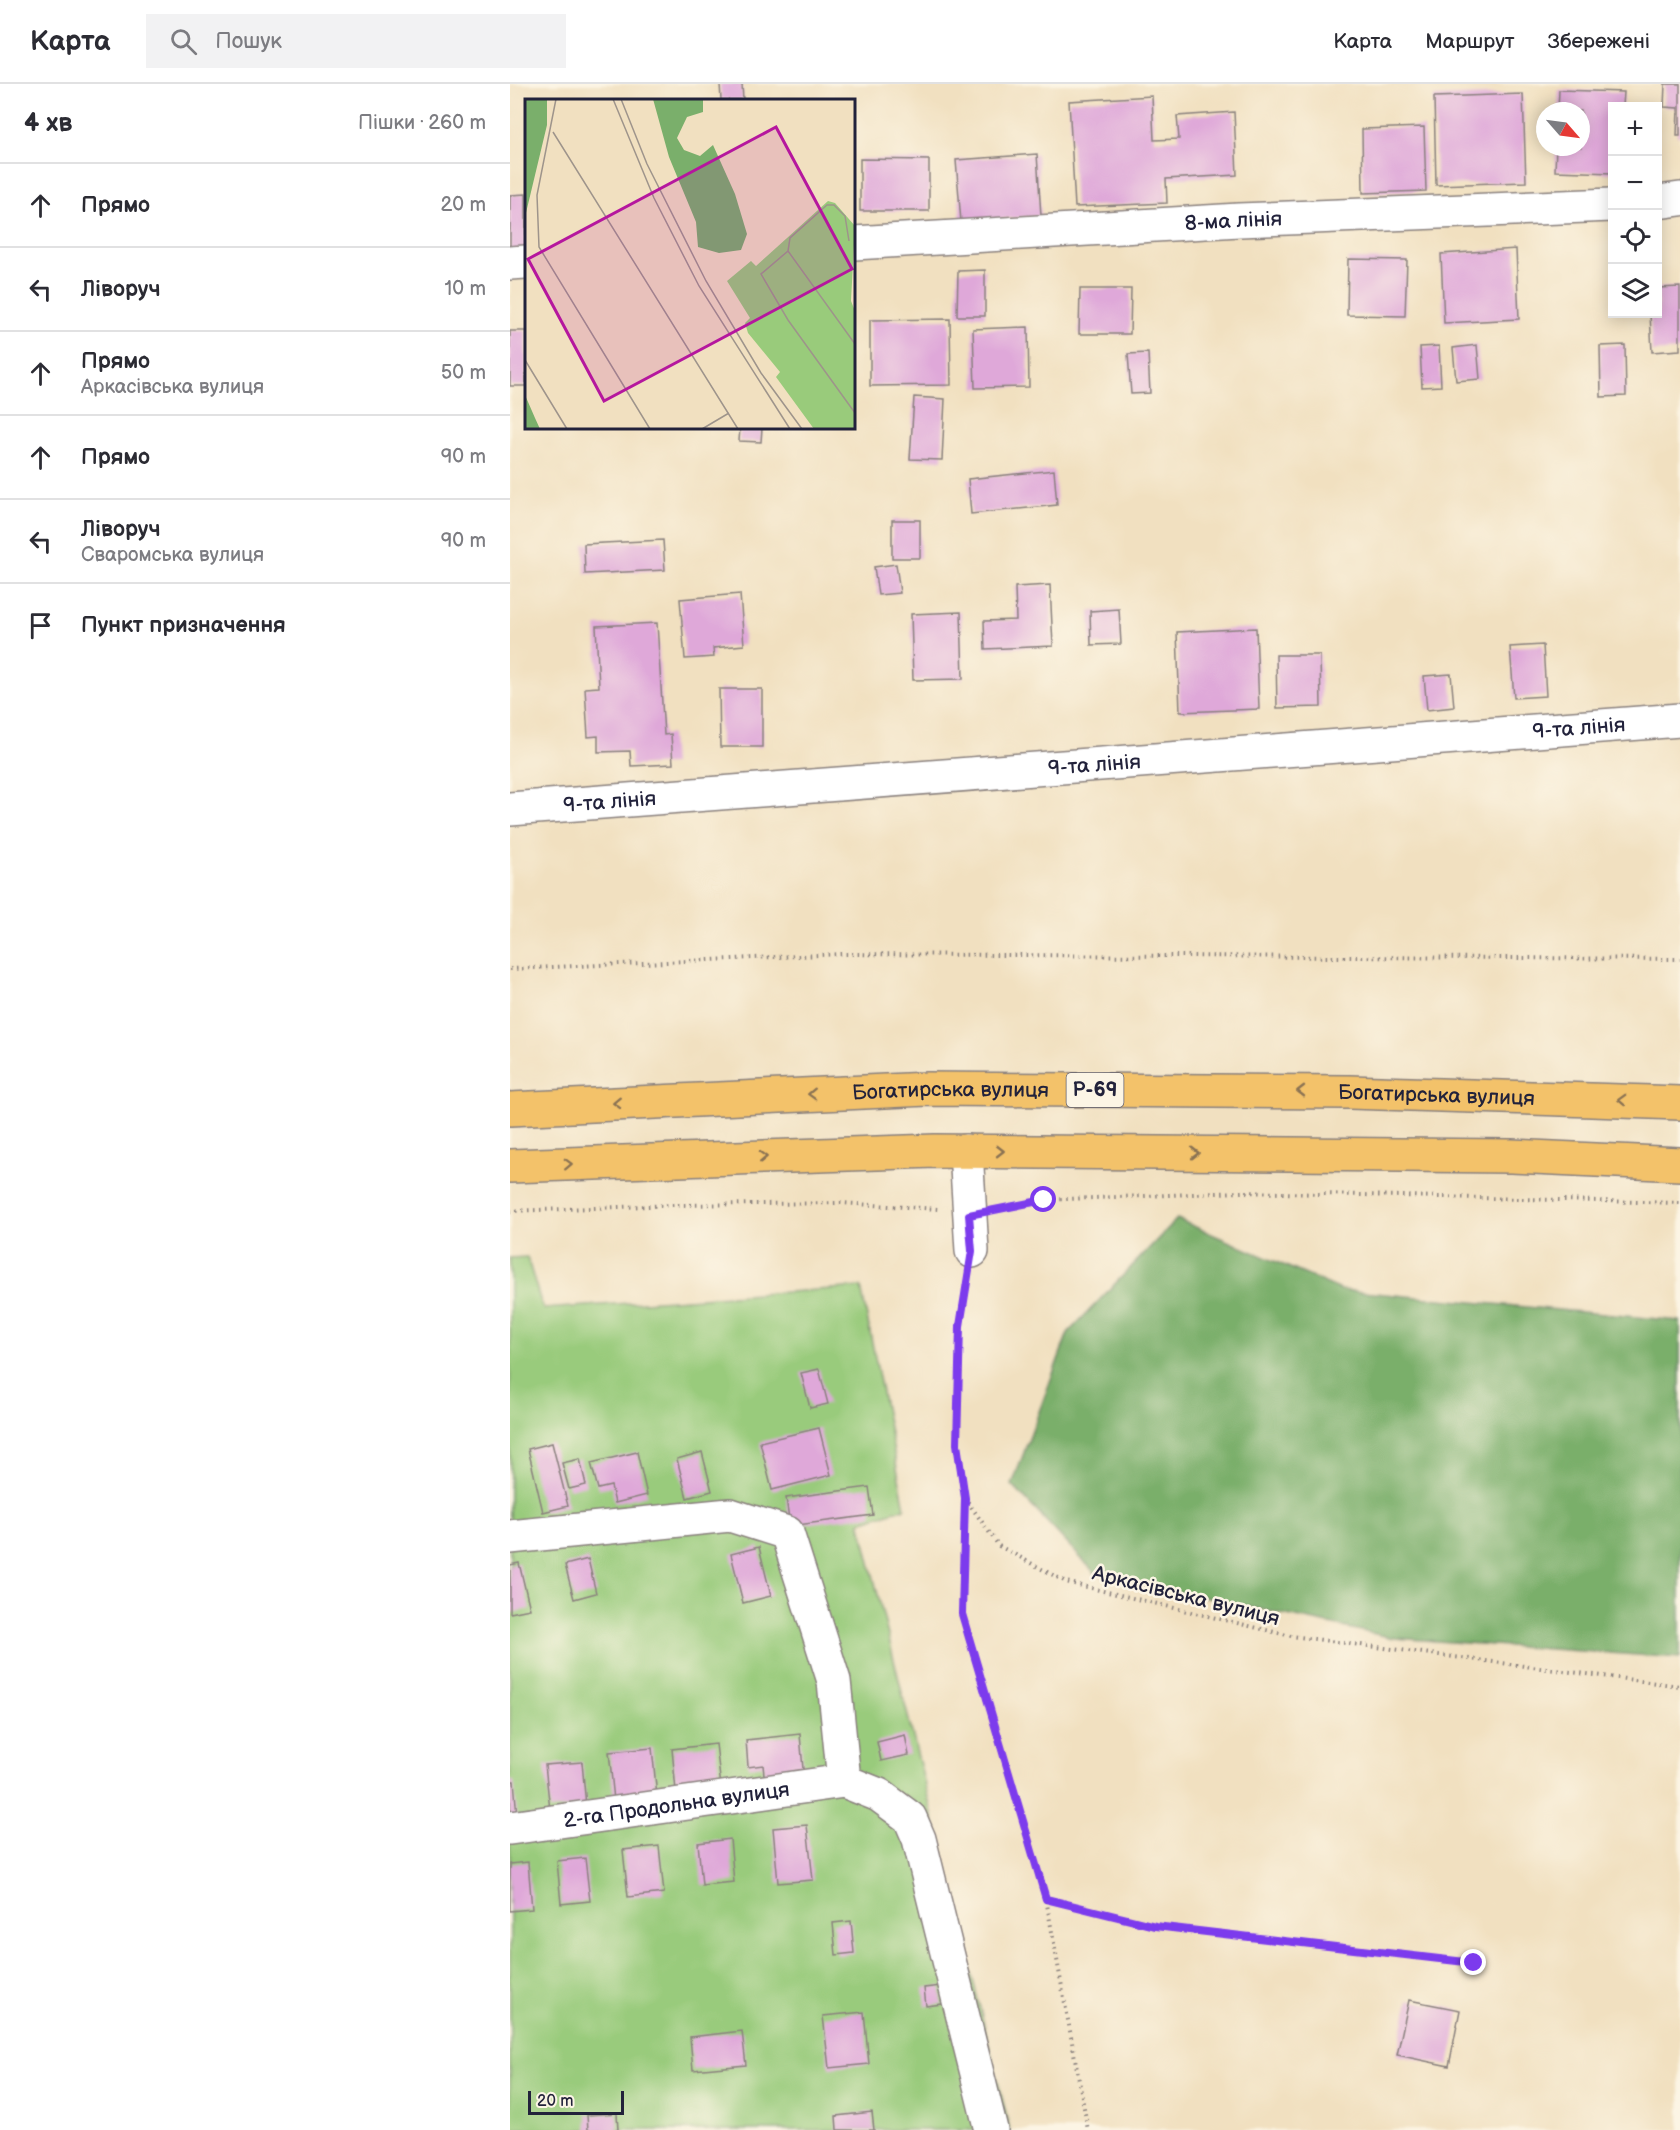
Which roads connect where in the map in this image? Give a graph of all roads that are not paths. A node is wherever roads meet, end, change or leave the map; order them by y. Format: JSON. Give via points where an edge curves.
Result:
{"nodes":[{"id":1,"x":1680,"y":199,"type":"edge"},
{"id":2,"x":1662,"y":201,"type":"edge"},
{"id":3,"x":1608,"y":205,"type":"edge"},
{"id":4,"x":855,"y":243,"type":"edge"},
{"id":5,"x":525,"y":262,"type":"edge"},
{"id":6,"x":510,"y":263,"type":"edge"},
{"id":7,"x":1680,"y":720,"type":"edge"},
{"id":8,"x":510,"y":809,"type":"edge"},
{"id":9,"x":1680,"y":1103,"type":"edge"},
{"id":10,"x":510,"y":1109,"type":"edge"},
{"id":11,"x":966,"y":1151,"type":"junction"},
{"id":12,"x":1680,"y":1164,"type":"edge"},
{"id":13,"x":510,"y":1166,"type":"edge"},
{"id":14,"x":972,"y":1251,"type":"road end"},
{"id":15,"x":510,"y":1537,"type":"edge"},
{"id":16,"x":844,"y":1781,"type":"junction"},
{"id":17,"x":510,"y":1828,"type":"edge"},
{"id":18,"x":991,"y":2130,"type":"edge"}],
"edges":[{"from":1,"to":2,"type":"street"},
{"from":3,"to":4,"type":"street","name":"8-ма лінія","via":[[1239,220]]},
{"from":5,"to":6,"type":"street"},
{"from":7,"to":8,"type":"street","name":"9-та лінія"},
{"from":9,"to":10,"type":"main road","name":"Богатирська вулиця","number":"Р-69","one_way":true,"via":[[1349,1092],[927,1089]]},
{"from":11,"to":12,"type":"main road","one_way":true,"via":[[1511,1156]]},
{"from":13,"to":11,"type":"main road","one_way":true},
{"from":11,"to":14,"type":"street"},
{"from":15,"to":16,"type":"street","via":[[730,1515],[787,1533],[834,1681]]},
{"from":16,"to":17,"type":"street","name":"2-га Продольна вулиця"},
{"from":16,"to":18,"type":"street","via":[[879,1796],[909,1818],[919,1839]]}]}
